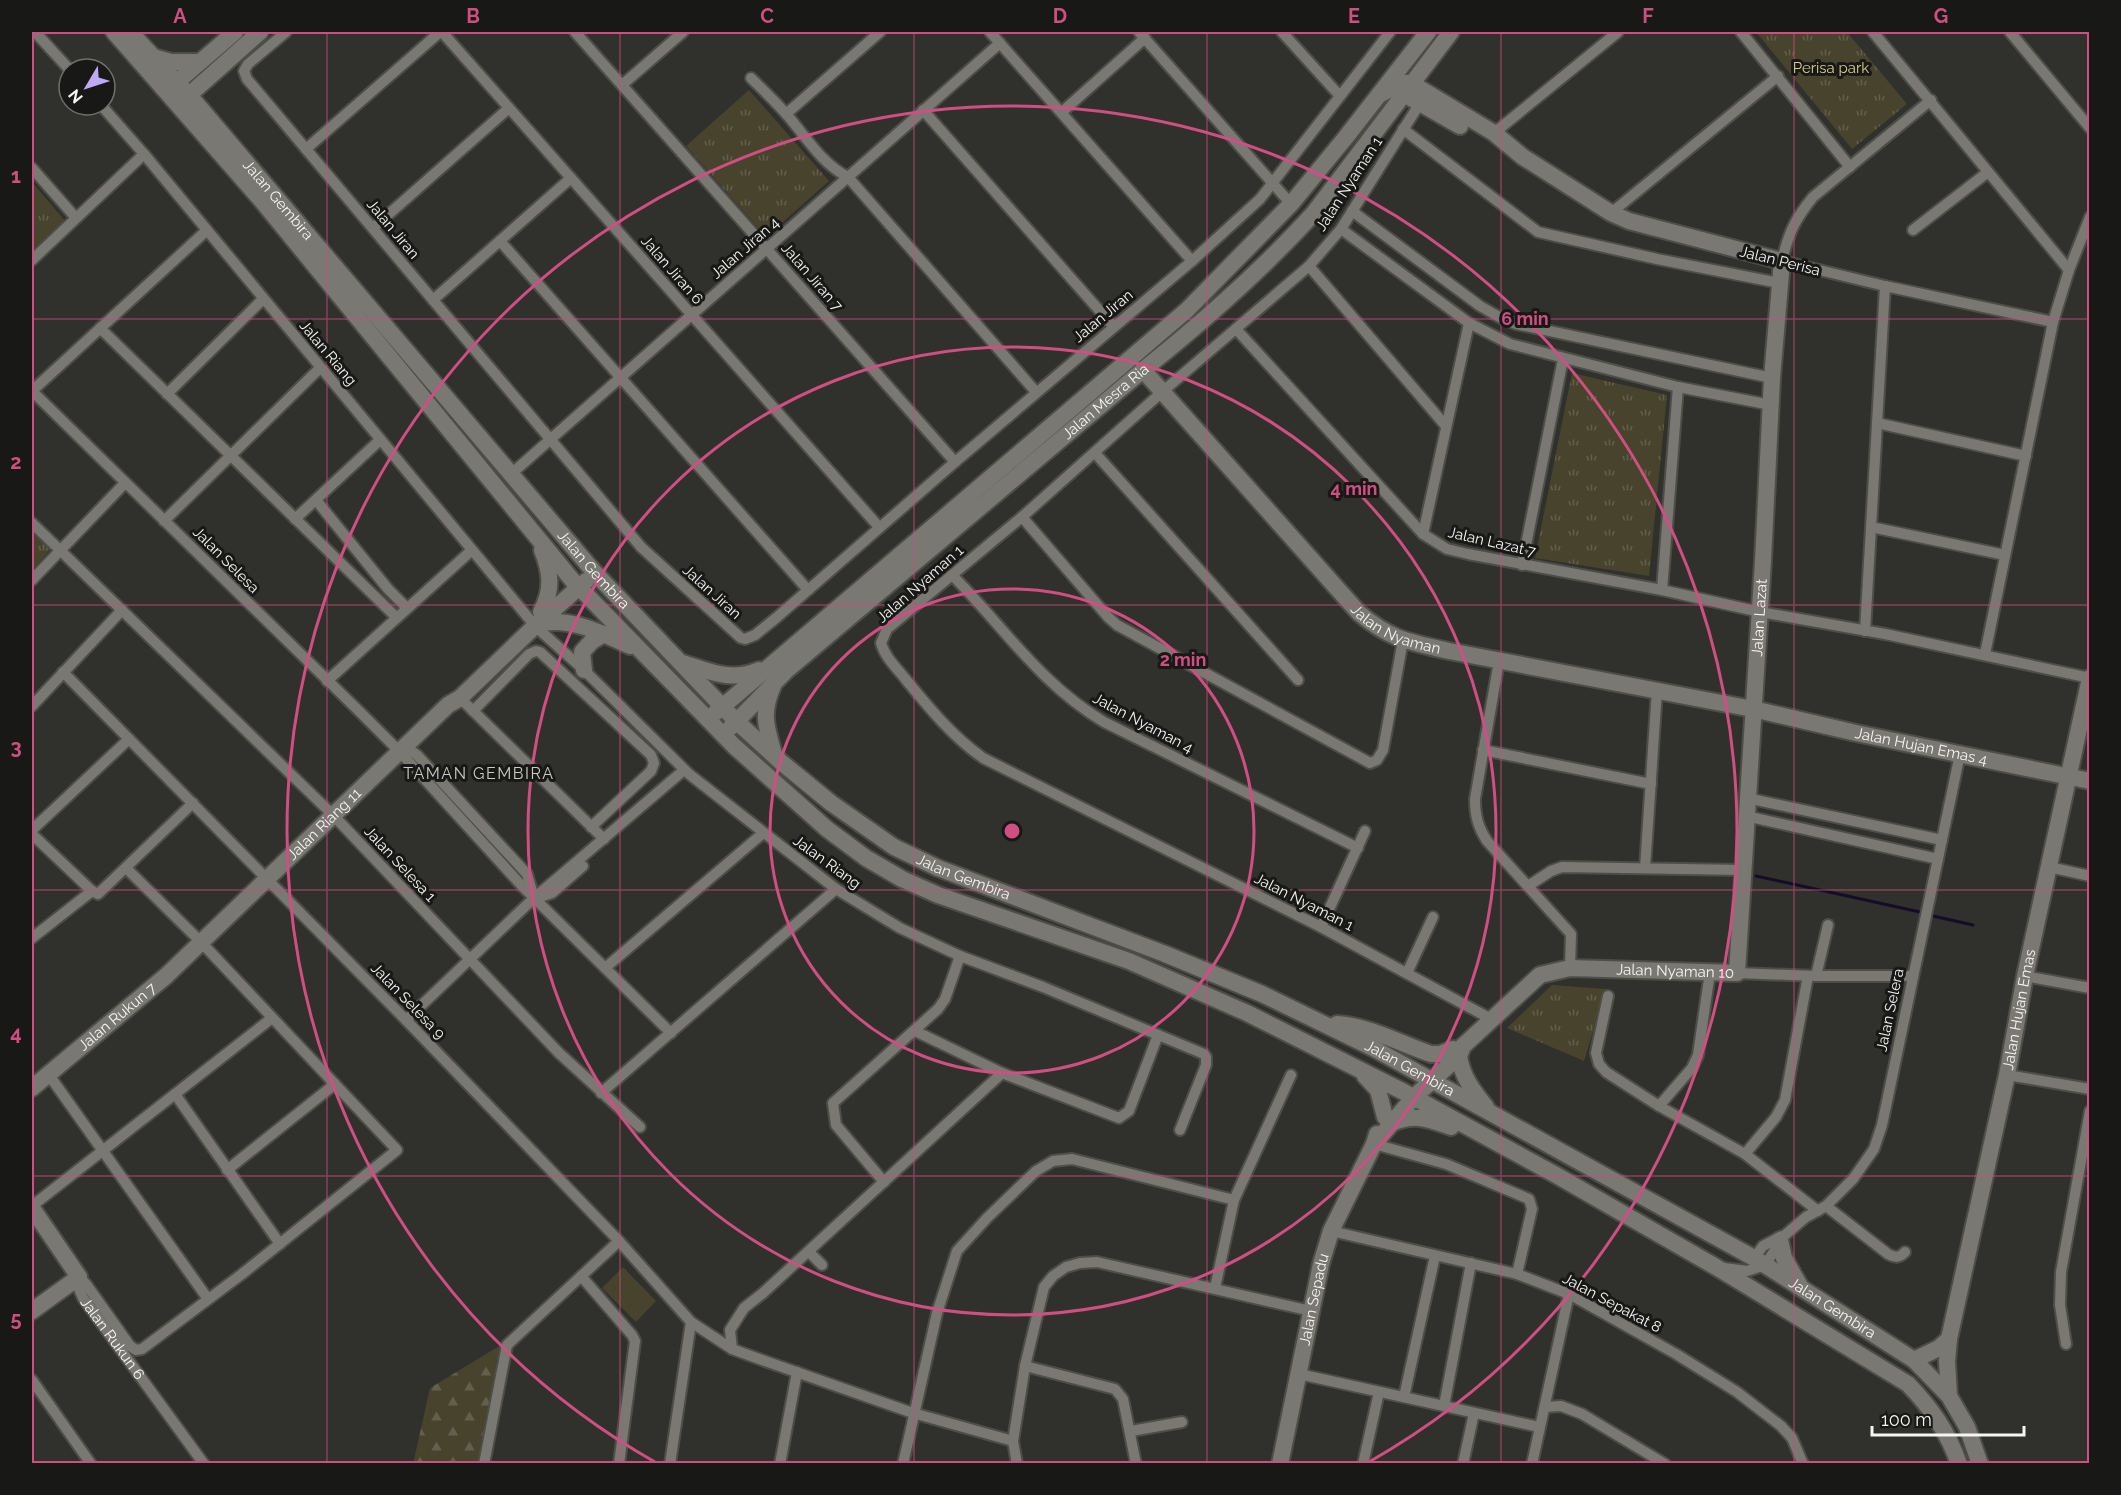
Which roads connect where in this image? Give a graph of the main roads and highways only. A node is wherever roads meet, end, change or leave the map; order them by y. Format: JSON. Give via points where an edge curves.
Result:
{"nodes":[{"id":1,"x":114,"y":32,"type":"edge"},
{"id":2,"x":130,"y":32,"type":"edge"},
{"id":3,"x":235,"y":32,"type":"edge"},
{"id":4,"x":260,"y":32,"type":"edge"},
{"id":5,"x":1428,"y":32,"type":"edge"},
{"id":6,"x":1451,"y":32,"type":"edge"},
{"id":7,"x":1410,"y":53,"type":"junction"},
{"id":8,"x":151,"y":56,"type":"junction"},
{"id":9,"x":200,"y":62,"type":"junction"},
{"id":10,"x":1406,"y":87,"type":"junction"},
{"id":11,"x":176,"y":93,"type":"junction"},
{"id":12,"x":1379,"y":95,"type":"junction"},
{"id":13,"x":1523,"y":157,"type":"junction"},
{"id":14,"x":1332,"y":189,"type":"junction"},
{"id":15,"x":1291,"y":204,"type":"junction"},
{"id":16,"x":1292,"y":237,"type":"junction"},
{"id":17,"x":1782,"y":261,"type":"joint"},
{"id":18,"x":1143,"y":370,"type":"junction"},
{"id":19,"x":536,"y":537,"type":"junction"},
{"id":20,"x":592,"y":570,"type":"junction"},
{"id":21,"x":576,"y":584,"type":"junction"},
{"id":22,"x":536,"y":621,"type":"junction"},
{"id":23,"x":604,"y":634,"type":"junction"},
{"id":24,"x":639,"y":650,"type":"junction"},
{"id":25,"x":679,"y":662,"type":"junction"},
{"id":26,"x":769,"y":666,"type":"junction"},
{"id":27,"x":584,"y":670,"type":"road end"},
{"id":28,"x":2090,"y":678,"type":"edge"},
{"id":29,"x":774,"y":683,"type":"junction"},
{"id":30,"x":722,"y":705,"type":"junction"},
{"id":31,"x":1753,"y":709,"type":"junction"},
{"id":32,"x":708,"y":720,"type":"junction"},
{"id":33,"x":736,"y":721,"type":"junction"},
{"id":34,"x":723,"y":735,"type":"junction"},
{"id":35,"x":775,"y":756,"type":"junction"},
{"id":36,"x":2069,"y":777,"type":"junction"},
{"id":37,"x":2090,"y":781,"type":"edge"},
{"id":38,"x":200,"y":941,"type":"joint"},
{"id":39,"x":1737,"y":973,"type":"joint"},
{"id":40,"x":1324,"y":1024,"type":"junction"},
{"id":41,"x":1459,"y":1050,"type":"junction"},
{"id":42,"x":1361,"y":1071,"type":"junction"},
{"id":43,"x":1427,"y":1078,"type":"junction"},
{"id":44,"x":32,"y":1088,"type":"edge"},
{"id":45,"x":1409,"y":1095,"type":"junction"},
{"id":46,"x":1489,"y":1111,"type":"junction"},
{"id":47,"x":1389,"y":1120,"type":"junction"},
{"id":48,"x":1472,"y":1130,"type":"junction"},
{"id":49,"x":32,"y":1207,"type":"edge"},
{"id":50,"x":1782,"y":1237,"type":"road end"},
{"id":51,"x":1801,"y":1287,"type":"junction"},
{"id":52,"x":32,"y":1311,"type":"edge"},
{"id":53,"x":1949,"y":1339,"type":"junction"},
{"id":54,"x":1914,"y":1360,"type":"junction"},
{"id":55,"x":1949,"y":1396,"type":"junction"},
{"id":56,"x":1281,"y":1464,"type":"edge"},
{"id":57,"x":1959,"y":1464,"type":"edge"},
{"id":58,"x":1980,"y":1464,"type":"edge"}],
"edges":[{"from":1,"to":11,"type":"main road","name":"Jalan Gembira"},
{"from":2,"to":8,"type":"main road","name":"Jalan Gembira"},
{"from":3,"to":9,"type":"main road"},
{"from":4,"to":11,"type":"main road"},
{"from":5,"to":7,"type":"main road","name":"Jalan Mesra Ria"},
{"from":6,"to":10,"type":"main road","name":"Jalan Mesra Ria"},
{"from":7,"to":10,"type":"main road"},
{"from":7,"to":12,"type":"main road","name":"Jalan Mesra Ria"},
{"from":8,"to":9,"type":"main road","via":[[171,62]]},
{"from":8,"to":11,"type":"main road","name":"Jalan Gembira"},
{"from":9,"to":11,"type":"main road"},
{"from":10,"to":12,"type":"main road"},
{"from":10,"to":13,"type":"main road","name":"Jalan Perisa","via":[[1494,133]]},
{"from":10,"to":13,"type":"main road","name":"Jalan Perisa","via":[[1420,104]]},
{"from":10,"to":14,"type":"main road","name":"Jalan Mesra Ria"},
{"from":11,"to":19,"type":"main road","name":"Jalan Gembira"},
{"from":11,"to":20,"type":"main road","name":"Jalan Gembira"},
{"from":12,"to":15,"type":"main road","name":"Jalan Mesra Ria"},
{"from":13,"to":17,"type":"main road","name":"Jalan Perisa","via":[[1629,221]]},
{"from":14,"to":15,"type":"main road","via":[[1312,200]]},
{"from":14,"to":16,"type":"main road","name":"Jalan Mesra Ria"},
{"from":15,"to":16,"type":"main road","via":[[1295,217]]},
{"from":15,"to":26,"type":"main road","name":"Jalan Mesra Ria","via":[[1187,310]]},
{"from":16,"to":18,"type":"main road","name":"Jalan Mesra Ria","via":[[1199,325]]},
{"from":17,"to":31,"type":"main road","name":"Jalan Lazat"},
{"from":18,"to":29,"type":"main road","name":"Jalan Mesra Ria"},
{"from":18,"to":31,"type":"main road","name":"Jalan Nyaman","via":[[1359,613],[1379,629],[1403,640],[1499,661]]},
{"from":19,"to":21,"type":"main road","name":"Jalan Gembira"},
{"from":19,"to":22,"type":"main road","via":[[551,582]]},
{"from":20,"to":21,"type":"main road","name":"Jalan Riang 11"},
{"from":20,"to":25,"type":"main road","name":"Jalan Gembira"},
{"from":21,"to":22,"type":"main road","name":"Jalan Riang 11"},
{"from":21,"to":24,"type":"main road","name":"Jalan Gembira"},
{"from":22,"to":23,"type":"main road","via":[[584,627]]},
{"from":22,"to":38,"type":"main road","name":"Jalan Riang 11","via":[[454,694],[454,702]]},
{"from":23,"to":24,"type":"main road"},
{"from":23,"to":27,"type":"main road","via":[[582,652]]},
{"from":24,"to":32,"type":"main road","name":"Jalan Gembira"},
{"from":25,"to":26,"type":"main road","via":[[735,676]]},
{"from":25,"to":30,"type":"main road","name":"Jalan Gembira"},
{"from":26,"to":30,"type":"main road","name":"Jalan Mesra Ria"},
{"from":28,"to":36,"type":"main road","name":"Jalan Hujan Emas"},
{"from":29,"to":33,"type":"main road","name":"Jalan Mesra Ria"},
{"from":29,"to":35,"type":"main road","via":[[765,714]]},
{"from":30,"to":32,"type":"main road","name":"Jalan Mesra Ria"},
{"from":30,"to":33,"type":"main road","name":"Jalan Gembira"},
{"from":31,"to":36,"type":"main road","name":"Jalan Hujan Emas 4"},
{"from":31,"to":39,"type":"main road","name":"Jalan Lazat"},
{"from":32,"to":34,"type":"main road","name":"Jalan Gembira"},
{"from":33,"to":34,"type":"main road","name":"Jalan Mesra Ria"},
{"from":33,"to":35,"type":"main road","name":"Jalan Gembira"},
{"from":34,"to":42,"type":"main road","name":"Jalan Gembira","via":[[827,829],[902,879],[1129,961],[1247,1013]]},
{"from":35,"to":40,"type":"main road","name":"Jalan Gembira","via":[[831,803],[894,847],[986,888],[1165,954]]},
{"from":36,"to":37,"type":"main road","name":"Jalan Hujan Emas 4"},
{"from":36,"to":53,"type":"main road","name":"Jalan Hujan Emas"},
{"from":38,"to":44,"type":"main road","name":"Jalan Rukun 7","via":[[166,976]]},
{"from":39,"to":41,"type":"main road","name":"Jalan Nyaman 10","via":[[1570,968],[1540,975]]},
{"from":40,"to":41,"type":"main road","via":[[1350,1025],[1431,1054]]},
{"from":40,"to":43,"type":"main road","name":"Jalan Gembira"},
{"from":41,"to":43,"type":"main road","name":"Jalan Nyaman 10"},
{"from":41,"to":46,"type":"main road","via":[[1463,1073]]},
{"from":42,"to":45,"type":"main road","name":"Jalan Gembira"},
{"from":42,"to":47,"type":"main road","via":[[1378,1090]]},
{"from":43,"to":45,"type":"main road","name":"Jalan Sepadu"},
{"from":43,"to":46,"type":"main road","name":"Jalan Gembira"},
{"from":45,"to":47,"type":"main road","name":"Jalan Sepadu"},
{"from":45,"to":48,"type":"main road","name":"Jalan Gembira"},
{"from":46,"to":51,"type":"main road","name":"Jalan Gembira"},
{"from":47,"to":48,"type":"main road","via":[[1424,1118]]},
{"from":47,"to":56,"type":"main road","name":"Jalan Sepadu","via":[[1378,1127],[1374,1143],[1330,1231]]},
{"from":48,"to":57,"type":"main road","name":"Jalan Gembira","via":[[1716,1267],[1908,1384],[1945,1431]]},
{"from":49,"to":52,"type":"main road","name":"Jalan Rukun 6","via":[[79,1277]]},
{"from":50,"to":51,"type":"main road","via":[[1784,1258]]},
{"from":51,"to":54,"type":"main road","name":"Jalan Gembira"},
{"from":53,"to":54,"type":"main road"},
{"from":53,"to":55,"type":"main road","name":"Jalan Hujan Emas"},
{"from":54,"to":55,"type":"main road","name":"Jalan Gembira"},
{"from":55,"to":58,"type":"main road","name":"Jalan Gembira","via":[[1967,1427]]}]}
